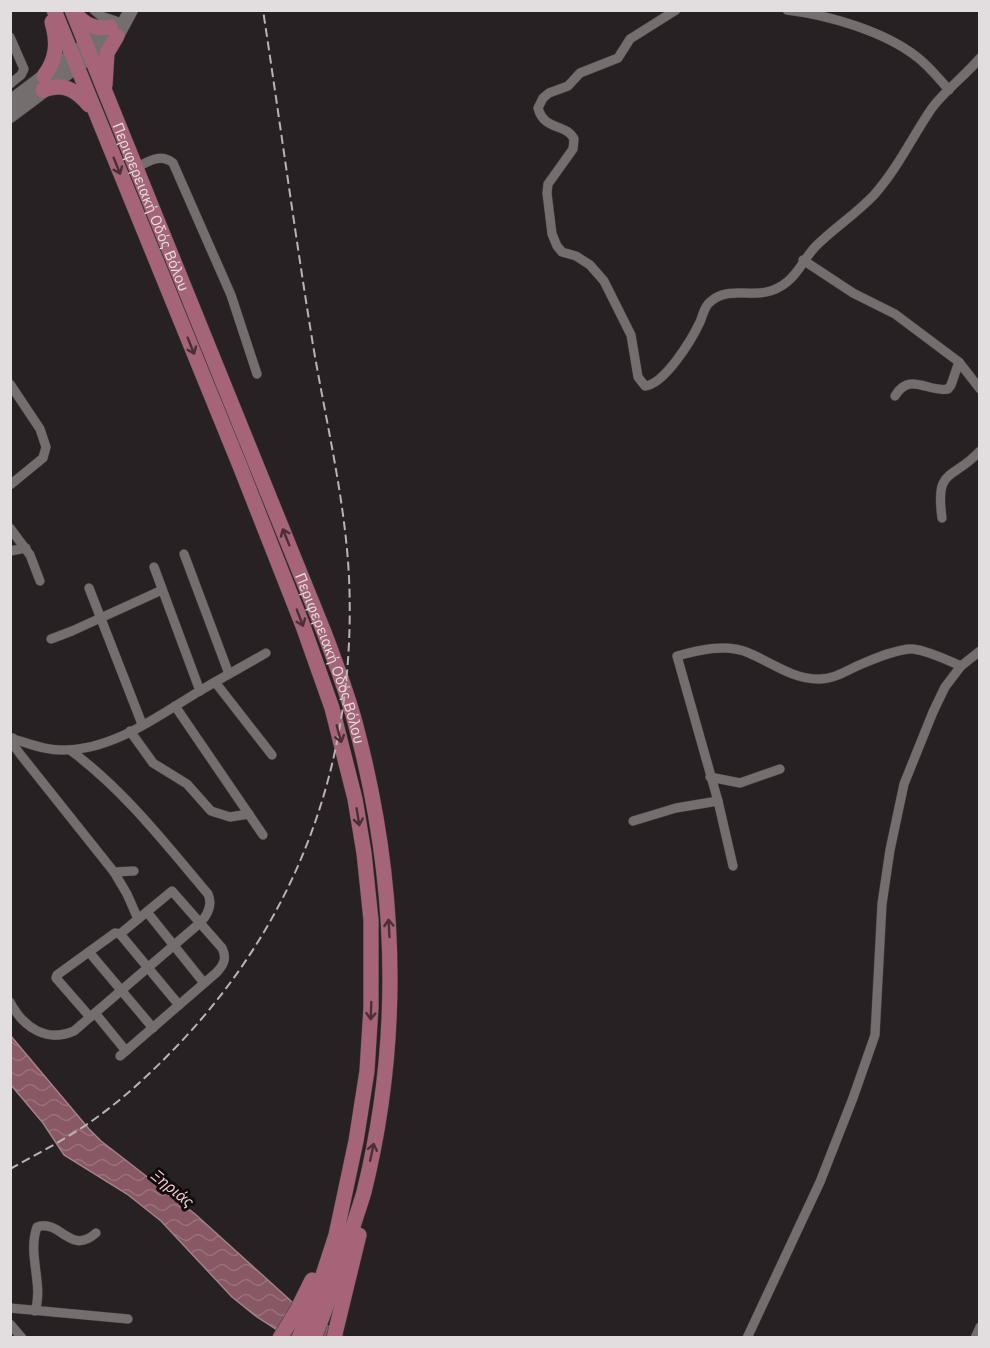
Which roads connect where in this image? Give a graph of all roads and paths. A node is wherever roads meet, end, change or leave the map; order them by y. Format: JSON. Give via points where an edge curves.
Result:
{"nodes":[{"id":1,"x":52,"y":10,"type":"edge"},
{"id":2,"x":72,"y":10,"type":"edge"},
{"id":3,"x":94,"y":10,"type":"edge"},
{"id":4,"x":129,"y":10,"type":"edge"},
{"id":5,"x":676,"y":10,"type":"edge"},
{"id":6,"x":787,"y":10,"type":"edge"},
{"id":7,"x":807,"y":12,"type":"edge"},
{"id":8,"x":114,"y":28,"type":"junction"},
{"id":9,"x":10,"y":37,"type":"edge"},
{"id":10,"x":81,"y":55,"type":"junction"},
{"id":11,"x":980,"y":58,"type":"edge"},
{"id":12,"x":44,"y":83,"type":"junction"},
{"id":13,"x":10,"y":84,"type":"edge"},
{"id":14,"x":949,"y":90,"type":"junction"},
{"id":15,"x":105,"y":94,"type":"junction"},
{"id":16,"x":10,"y":102,"type":"edge"},
{"id":17,"x":95,"y":112,"type":"junction"},
{"id":18,"x":10,"y":116,"type":"edge"},
{"id":19,"x":136,"y":168,"type":"junction"},
{"id":20,"x":803,"y":260,"type":"junction"},
{"id":21,"x":959,"y":362,"type":"junction"},
{"id":22,"x":257,"y":374,"type":"dead end"},
{"id":23,"x":10,"y":384,"type":"edge"},
{"id":24,"x":980,"y":389,"type":"edge"},
{"id":25,"x":895,"y":396,"type":"dead end"},
{"id":26,"x":980,"y":451,"type":"edge"},
{"id":27,"x":10,"y":485,"type":"edge"},
{"id":28,"x":942,"y":518,"type":"dead end"},
{"id":29,"x":10,"y":528,"type":"edge"},
{"id":30,"x":26,"y":548,"type":"junction"},
{"id":31,"x":10,"y":551,"type":"edge"},
{"id":32,"x":184,"y":554,"type":"dead end"},
{"id":33,"x":154,"y":567,"type":"dead end"},
{"id":34,"x":40,"y":581,"type":"dead end"},
{"id":35,"x":89,"y":588,"type":"dead end"},
{"id":36,"x":162,"y":590,"type":"junction"},
{"id":37,"x":100,"y":619,"type":"junction"},
{"id":38,"x":51,"y":639,"type":"dead end"},
{"id":39,"x":980,"y":651,"type":"edge"},
{"id":40,"x":266,"y":652,"type":"dead end"},
{"id":41,"x":961,"y":666,"type":"junction"},
{"id":42,"x":229,"y":674,"type":"junction"},
{"id":43,"x":215,"y":682,"type":"junction"},
{"id":44,"x":200,"y":691,"type":"junction"},
{"id":45,"x":175,"y":706,"type":"junction"},
{"id":46,"x":142,"y":724,"type":"junction"},
{"id":47,"x":130,"y":731,"type":"junction"},
{"id":48,"x":12,"y":738,"type":"edge"},
{"id":49,"x":70,"y":750,"type":"junction"},
{"id":50,"x":273,"y":755,"type":"dead end"},
{"id":51,"x":780,"y":769,"type":"dead end"},
{"id":52,"x":710,"y":777,"type":"junction"},
{"id":53,"x":718,"y":801,"type":"junction"},
{"id":54,"x":249,"y":814,"type":"junction"},
{"id":55,"x":633,"y":820,"type":"dead end"},
{"id":56,"x":263,"y":835,"type":"dead end"},
{"id":57,"x":733,"y":866,"type":"dead end"},
{"id":58,"x":134,"y":871,"type":"dead end"},
{"id":59,"x":114,"y":872,"type":"junction"},
{"id":60,"x":147,"y":912,"type":"junction"},
{"id":61,"x":138,"y":919,"type":"junction"},
{"id":62,"x":201,"y":922,"type":"junction"},
{"id":63,"x":120,"y":934,"type":"junction"},
{"id":64,"x":174,"y":945,"type":"junction"},
{"id":65,"x":89,"y":952,"type":"junction"},
{"id":66,"x":147,"y":967,"type":"junction"},
{"id":67,"x":204,"y":983,"type":"junction"},
{"id":68,"x":120,"y":989,"type":"junction"},
{"id":69,"x":10,"y":1002,"type":"edge"},
{"id":70,"x":179,"y":1005,"type":"junction"},
{"id":71,"x":92,"y":1015,"type":"junction"},
{"id":72,"x":153,"y":1028,"type":"junction"},
{"id":73,"x":96,"y":1233,"type":"dead end"},
{"id":74,"x":320,"y":1307,"type":"junction"},
{"id":75,"x":10,"y":1308,"type":"edge"},
{"id":76,"x":35,"y":1311,"type":"junction"},
{"id":77,"x":128,"y":1319,"type":"dead end"},
{"id":78,"x":10,"y":1324,"type":"edge"},
{"id":79,"x":980,"y":1327,"type":"edge"},
{"id":80,"x":280,"y":1337,"type":"edge"},
{"id":81,"x":22,"y":1338,"type":"edge"},
{"id":82,"x":299,"y":1338,"type":"edge"},
{"id":83,"x":314,"y":1338,"type":"edge"},
{"id":84,"x":333,"y":1338,"type":"edge"},
{"id":85,"x":747,"y":1338,"type":"edge"},
{"id":86,"x":975,"y":1338,"type":"edge"}],
"edges":[{"from":1,"to":10,"type":"main road","name":"Περιφερειακή Οδός Βόλου"},
{"from":1,"to":12,"type":"main road","via":[[56,48]]},
{"from":2,"to":8,"type":"main road","via":[[90,26]]},
{"from":2,"to":10,"type":"main road","name":"Περιφερειακή Οδός Βόλου"},
{"from":3,"to":8,"type":"street"},
{"from":4,"to":8,"type":"main road"},
{"from":5,"to":20,"type":"street","via":[[630,39],[618,58],[580,74],[568,86],[543,98],[538,108],[542,118],[572,134],[574,139],[573,149],[548,184],[552,234],[557,246],[590,265],[604,281],[631,335],[638,377],[645,386],[673,365],[711,301],[730,293],[768,293],[787,282]]},
{"from":6,"to":7,"type":"street"},
{"from":7,"to":14,"type":"street","via":[[857,27],[902,47],[919,58]]},
{"from":8,"to":10,"type":"main road"},
{"from":8,"to":15,"type":"main road","via":[[106,59]]},
{"from":9,"to":13,"type":"street","via":[[24,71]]},
{"from":10,"to":12,"type":"main road"},
{"from":10,"to":15,"type":"main road","name":"Περιφερειακή Οδός Βόλου"},
{"from":10,"to":17,"type":"main road","name":"Περιφερειακή Οδός Βόλου"},
{"from":11,"to":14,"type":"street"},
{"from":12,"to":16,"type":"main road"},
{"from":12,"to":17,"type":"main road","via":[[78,93]]},
{"from":12,"to":18,"type":"main road"},
{"from":14,"to":20,"type":"street","via":[[922,122],[885,182]]},
{"from":15,"to":19,"type":"main road","name":"Περιφερειακή Οδός Βόλου"},
{"from":17,"to":74,"type":"main road","name":"Περιφερειακή Οδός Βόλου","one_way":true,"via":[[295,605],[332,708],[355,799],[371,920],[367,1071]]},
{"from":19,"to":22,"type":"street","via":[[158,158],[173,163],[231,295]]},
{"from":74,"to":19,"type":"main road","name":"Περιφερειακή Οδός Βόλου","one_way":true,"via":[[363,1193],[383,1086],[391,963],[381,845],[357,729],[324,632]]},
{"from":20,"to":21,"type":"street","via":[[853,293],[895,314]]},
{"from":21,"to":24,"type":"street"},
{"from":21,"to":25,"type":"street","via":[[948,389],[936,390],[914,383]]},
{"from":23,"to":27,"type":"street","via":[[40,429],[46,447],[43,458]]},
{"from":26,"to":28,"type":"street","via":[[944,480],[939,498]]},
{"from":29,"to":30,"type":"street"},
{"from":30,"to":31,"type":"street"},
{"from":30,"to":34,"type":"street"},
{"from":32,"to":42,"type":"street"},
{"from":33,"to":36,"type":"street"},
{"from":35,"to":37,"type":"street"},
{"from":36,"to":37,"type":"street"},
{"from":36,"to":44,"type":"street"},
{"from":37,"to":38,"type":"street"},
{"from":37,"to":46,"type":"street"},
{"from":39,"to":41,"type":"street"},
{"from":40,"to":42,"type":"street"},
{"from":41,"to":52,"type":"street","via":[[908,649],[816,679],[733,649],[677,656]]},
{"from":41,"to":85,"type":"street","via":[[945,687],[904,784],[882,904],[872,1046],[808,1210]]},
{"from":42,"to":43,"type":"street"},
{"from":43,"to":44,"type":"street"},
{"from":43,"to":50,"type":"street"},
{"from":44,"to":45,"type":"street"},
{"from":45,"to":46,"type":"street"},
{"from":45,"to":54,"type":"street"},
{"from":46,"to":47,"type":"street"},
{"from":47,"to":49,"type":"street","via":[[108,742]]},
{"from":47,"to":54,"type":"street","via":[[153,763],[187,784],[209,810],[227,817]]},
{"from":48,"to":49,"type":"street","via":[[46,749]]},
{"from":48,"to":59,"type":"street","via":[[20,754]]},
{"from":49,"to":62,"type":"street","via":[[137,810],[208,894],[210,908]]},
{"from":51,"to":52,"type":"street","via":[[740,783]]},
{"from":52,"to":53,"type":"street"},
{"from":53,"to":55,"type":"street"},
{"from":53,"to":57,"type":"street"},
{"from":54,"to":56,"type":"street"},
{"from":58,"to":59,"type":"street"},
{"from":59,"to":61,"type":"street"},
{"from":60,"to":61,"type":"street"},
{"from":60,"to":62,"type":"street","via":[[172,891]]},
{"from":60,"to":64,"type":"street"},
{"from":61,"to":63,"type":"street"},
{"from":62,"to":64,"type":"street"},
{"from":62,"to":67,"type":"street","via":[[225,957],[222,967]]},
{"from":63,"to":65,"type":"street","via":[[115,933]]},
{"from":63,"to":66,"type":"street"},
{"from":64,"to":66,"type":"street"},
{"from":64,"to":67,"type":"street"},
{"from":65,"to":68,"type":"street"},
{"from":65,"to":71,"type":"street","via":[[56,978]]},
{"from":66,"to":68,"type":"street"},
{"from":66,"to":70,"type":"street"},
{"from":67,"to":70,"type":"street"},
{"from":68,"to":71,"type":"street"},
{"from":68,"to":72,"type":"street"},
{"from":69,"to":71,"type":"street","via":[[25,1023],[46,1035],[66,1034]]},
{"from":70,"to":72,"type":"street"},
{"from":71,"to":72,"type":"street","via":[[123,1053]]},
{"from":73,"to":76,"type":"street","via":[[77,1241],[52,1226],[37,1227]]},
{"from":74,"to":80,"type":"main road"},
{"from":74,"to":82,"type":"main road","name":"Περιφερειακή Οδός Βόλου"},
{"from":74,"to":83,"type":"main road","name":"Περιφερειακή Οδός Βόλου"},
{"from":74,"to":84,"type":"main road"},
{"from":75,"to":76,"type":"street"},
{"from":76,"to":77,"type":"street"},
{"from":78,"to":81,"type":"street"},
{"from":79,"to":86,"type":"street"}]}
